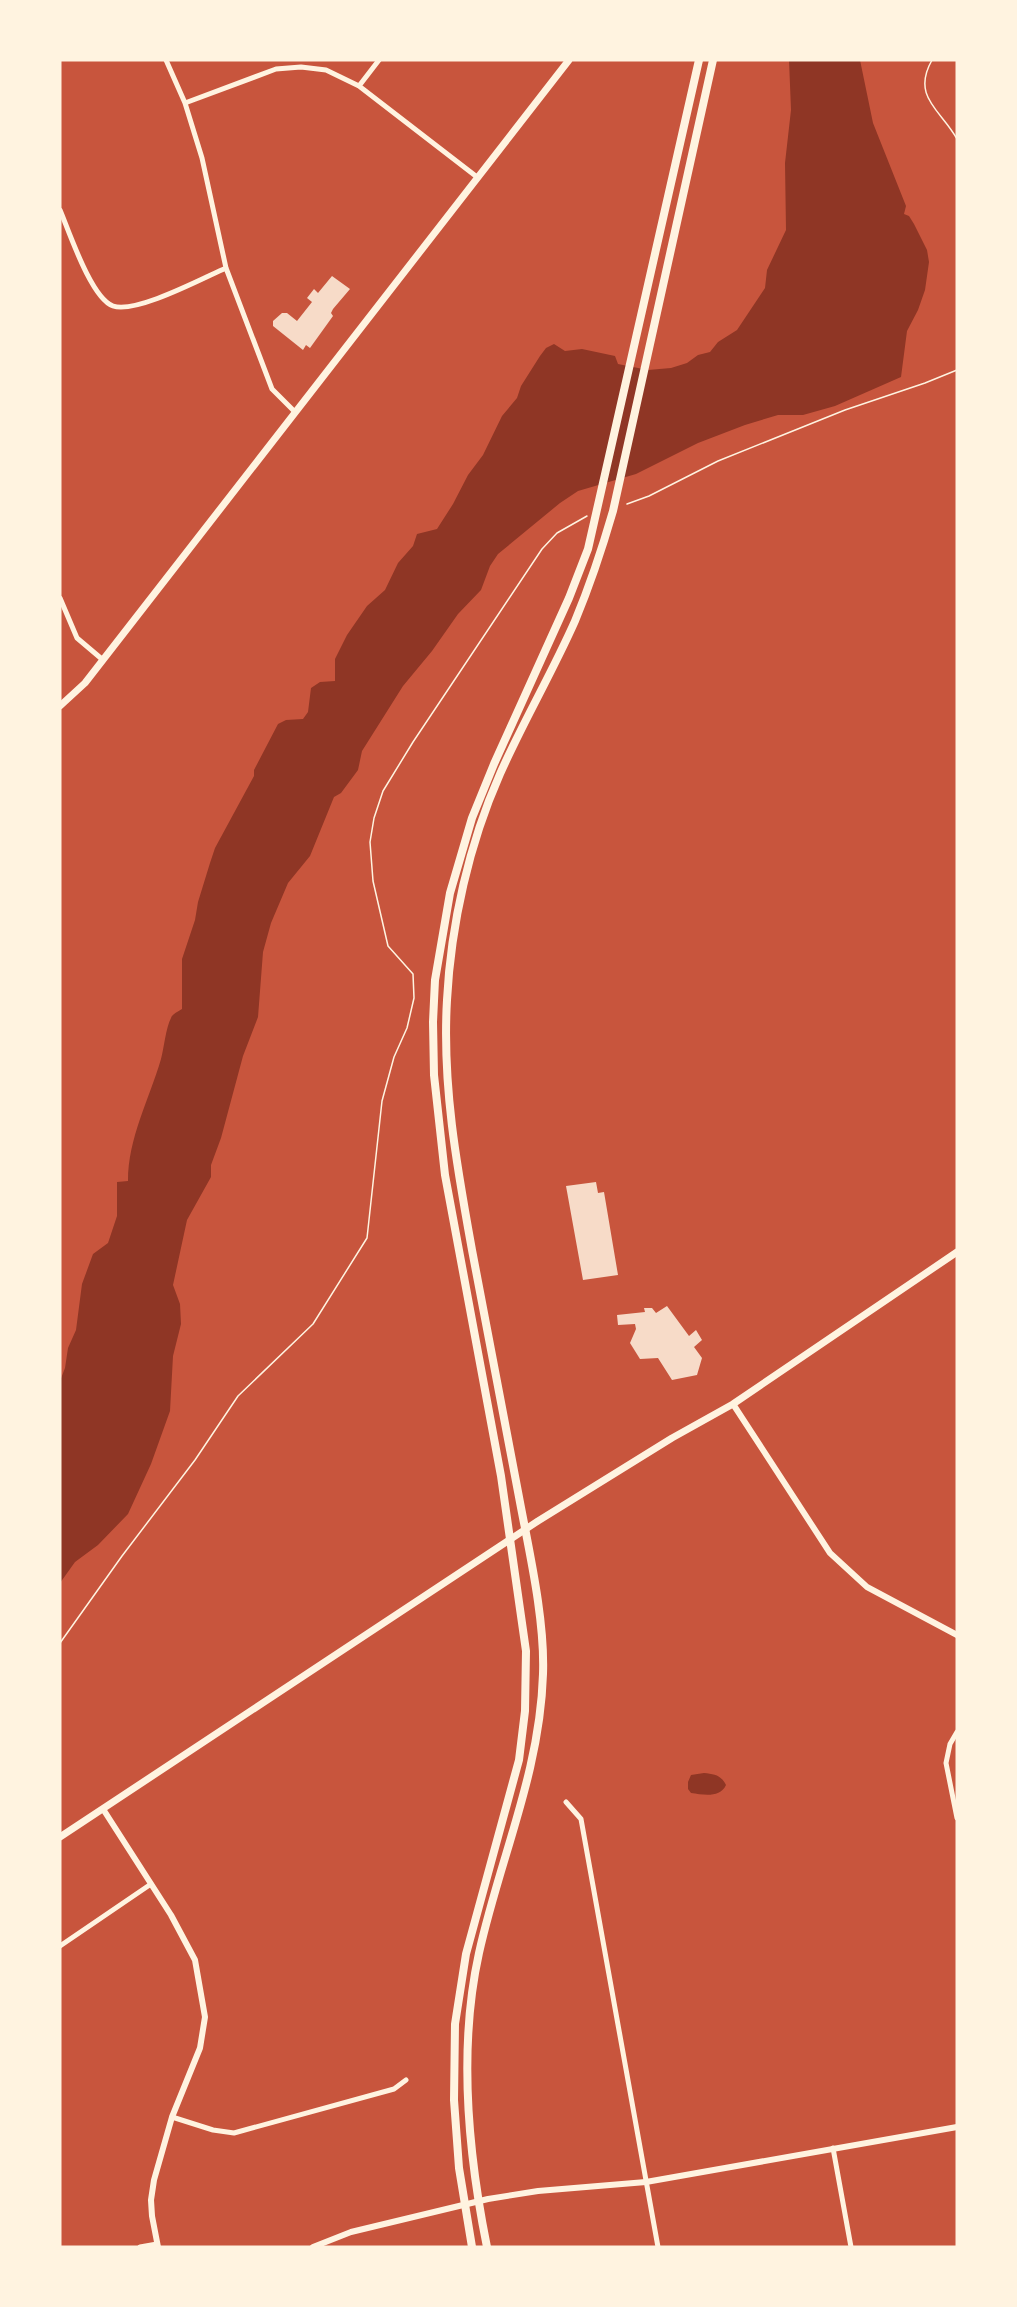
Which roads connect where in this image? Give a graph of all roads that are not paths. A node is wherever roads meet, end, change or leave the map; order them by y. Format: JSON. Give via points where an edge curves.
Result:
{"nodes":[{"id":1,"x":166,"y":60,"type":"edge"},
{"id":2,"x":379,"y":60,"type":"edge"},
{"id":3,"x":569,"y":60,"type":"edge"},
{"id":4,"x":699,"y":60,"type":"edge"},
{"id":5,"x":713,"y":60,"type":"edge"},
{"id":6,"x":359,"y":86,"type":"junction"},
{"id":7,"x":185,"y":103,"type":"junction"},
{"id":8,"x":477,"y":177,"type":"junction"},
{"id":9,"x":60,"y":210,"type":"edge"},
{"id":10,"x":226,"y":268,"type":"junction"},
{"id":11,"x":295,"y":412,"type":"junction"},
{"id":12,"x":60,"y":598,"type":"edge"},
{"id":13,"x":103,"y":660,"type":"junction"},
{"id":14,"x":60,"y":706,"type":"edge"},
{"id":15,"x":957,"y":1252,"type":"edge"},
{"id":16,"x":733,"y":1404,"type":"junction"},
{"id":17,"x":525,"y":1530,"type":"junction"},
{"id":18,"x":510,"y":1539,"type":"junction"},
{"id":19,"x":957,"y":1635,"type":"edge"},
{"id":20,"x":957,"y":1732,"type":"edge"},
{"id":21,"x":566,"y":1802,"type":"dead end"},
{"id":22,"x":103,"y":1809,"type":"junction"},
{"id":23,"x":957,"y":1818,"type":"edge"},
{"id":24,"x":60,"y":1837,"type":"edge"},
{"id":25,"x":151,"y":1884,"type":"junction"},
{"id":26,"x":60,"y":1946,"type":"edge"},
{"id":27,"x":406,"y":2080,"type":"dead end"},
{"id":28,"x":172,"y":2117,"type":"junction"},
{"id":29,"x":956,"y":2127,"type":"edge"},
{"id":30,"x":833,"y":2148,"type":"junction"},
{"id":31,"x":646,"y":2182,"type":"junction"},
{"id":32,"x":478,"y":2202,"type":"junction"},
{"id":33,"x":464,"y":2205,"type":"junction"},
{"id":34,"x":157,"y":2245,"type":"edge"},
{"id":35,"x":140,"y":2247,"type":"edge"},
{"id":36,"x":313,"y":2247,"type":"edge"},
{"id":37,"x":472,"y":2247,"type":"edge"},
{"id":38,"x":487,"y":2247,"type":"edge"},
{"id":39,"x":658,"y":2247,"type":"edge"},
{"id":40,"x":851,"y":2247,"type":"edge"}],
"edges":[{"from":1,"to":7,"type":"street"},
{"from":2,"to":6,"type":"street"},
{"from":3,"to":8,"type":"main road"},
{"from":4,"to":18,"type":"main road","via":[[588,549],[472,818],[450,893],[435,980],[434,1075],[445,1174]]},
{"from":5,"to":17,"type":"main road","via":[[624,467],[601,553],[574,623],[498,777],[464,885],[455,930],[447,997],[447,1080],[454,1148]]},
{"from":6,"to":7,"type":"street","via":[[326,70],[276,69]]},
{"from":6,"to":8,"type":"street"},
{"from":7,"to":10,"type":"street","via":[[202,158]]},
{"from":8,"to":11,"type":"main road"},
{"from":9,"to":10,"type":"street","via":[[95,288],[112,306],[131,307],[153,300]]},
{"from":10,"to":11,"type":"street","via":[[272,389]]},
{"from":11,"to":13,"type":"main road"},
{"from":12,"to":13,"type":"street","via":[[76,638]]},
{"from":13,"to":14,"type":"main road"},
{"from":15,"to":16,"type":"main road"},
{"from":16,"to":17,"type":"main road"},
{"from":16,"to":19,"type":"street","via":[[830,1553],[867,1587]]},
{"from":17,"to":18,"type":"main road"},
{"from":17,"to":32,"type":"main road","via":[[543,1643],[542,1702],[530,1776],[477,1968],[470,2024],[468,2100]]},
{"from":18,"to":22,"type":"main road"},
{"from":18,"to":33,"type":"main road","via":[[526,1651],[525,1711],[519,1760],[466,1954],[455,2024],[454,2100]]},
{"from":20,"to":23,"type":"street","via":[[946,1763]]},
{"from":21,"to":31,"type":"street","via":[[581,1819]]},
{"from":22,"to":24,"type":"main road"},
{"from":22,"to":25,"type":"street"},
{"from":25,"to":26,"type":"street"},
{"from":25,"to":28,"type":"street","via":[[195,1960],[205,2017],[200,2048]]},
{"from":27,"to":28,"type":"street","via":[[394,2089],[234,2133]]},
{"from":28,"to":34,"type":"street","via":[[151,2200]]},
{"from":29,"to":30,"type":"street"},
{"from":30,"to":31,"type":"street"},
{"from":30,"to":40,"type":"street"},
{"from":31,"to":32,"type":"street","via":[[531,2192]]},
{"from":31,"to":39,"type":"street"},
{"from":32,"to":33,"type":"street"},
{"from":32,"to":38,"type":"main road"},
{"from":33,"to":36,"type":"street","via":[[351,2232]]},
{"from":33,"to":37,"type":"main road"},
{"from":34,"to":35,"type":"street"}]}
